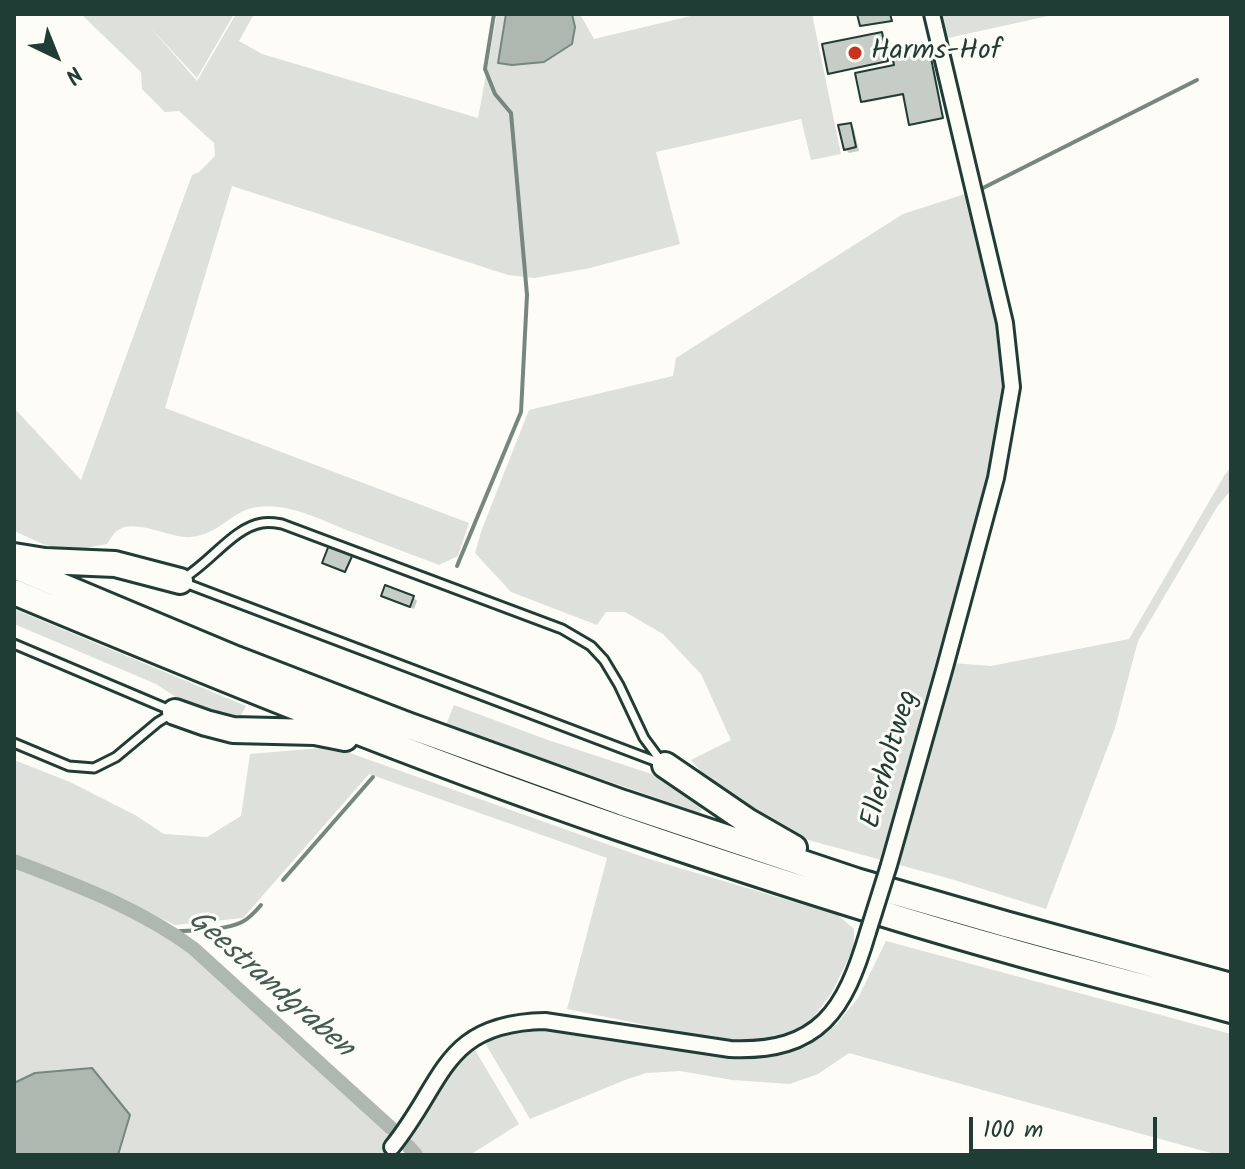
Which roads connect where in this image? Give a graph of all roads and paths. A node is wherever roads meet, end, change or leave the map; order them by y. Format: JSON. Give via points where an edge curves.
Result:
{"nodes":[{"id":1,"x":932,"y":14,"type":"edge"},
{"id":2,"x":14,"y":556,"type":"edge"},
{"id":3,"x":14,"y":566,"type":"edge"},
{"id":4,"x":180,"y":581,"type":"junction"},
{"id":5,"x":14,"y":592,"type":"edge"},
{"id":6,"x":14,"y":644,"type":"edge"},
{"id":7,"x":175,"y":712,"type":"junction"},
{"id":8,"x":14,"y":743,"type":"edge"},
{"id":9,"x":397,"y":747,"type":"junction"},
{"id":10,"x":665,"y":765,"type":"junction"},
{"id":11,"x":856,"y":881,"type":"junction"},
{"id":12,"x":1231,"y":986,"type":"edge"},
{"id":13,"x":1231,"y":1010,"type":"edge"},
{"id":14,"x":392,"y":1147,"type":"dead end"}],
"edges":[{"from":1,"to":14,"type":"street","name":"Ellerholtweg","bridge":true,"via":[[1006,324],[1012,387],[993,491],[945,667],[846,994],[829,1018],[808,1034],[758,1050],[545,1021],[503,1026],[474,1038],[449,1059]]},
{"from":2,"to":4,"type":"highway","via":[[115,564]]},
{"from":3,"to":11,"type":"highway","via":[[407,725]]},
{"from":4,"to":10,"type":"lane"},
{"from":4,"to":10,"type":"lane","via":[[245,528],[263,522],[282,524],[562,629],[604,660],[644,738]]},
{"from":5,"to":9,"type":"highway"},
{"from":6,"to":7,"type":"lane"},
{"from":7,"to":8,"type":"lane","via":[[94,768],[69,766]]},
{"from":7,"to":9,"type":"highway","via":[[233,730],[315,732]]},
{"from":9,"to":13,"type":"highway","via":[[835,898],[997,948]]},
{"from":10,"to":11,"type":"highway","via":[[779,841]]},
{"from":11,"to":12,"type":"highway"}]}
